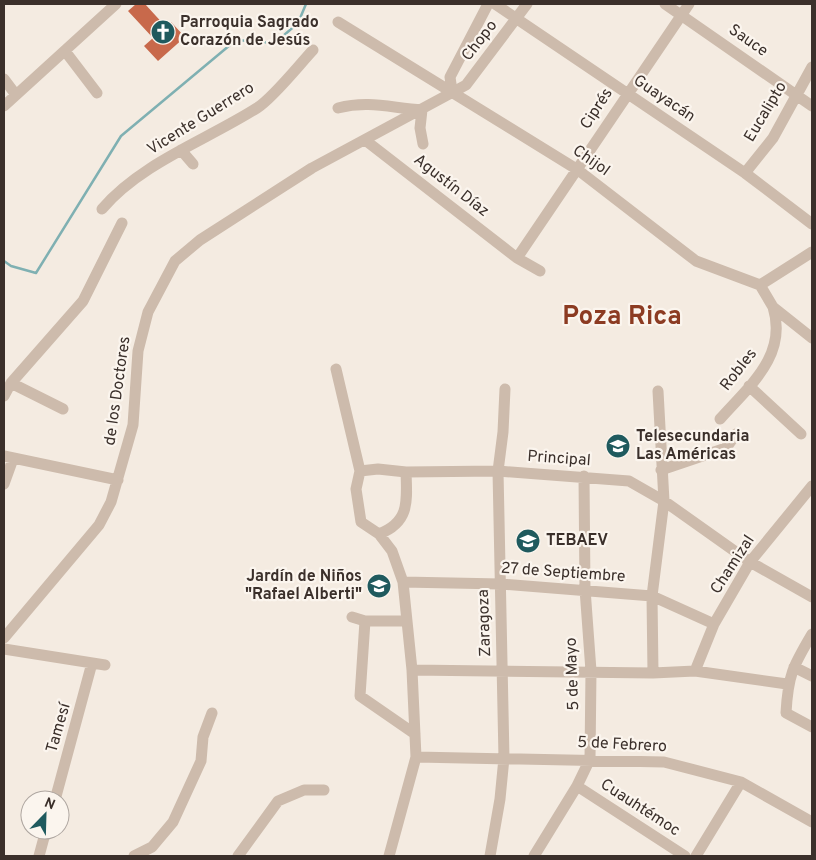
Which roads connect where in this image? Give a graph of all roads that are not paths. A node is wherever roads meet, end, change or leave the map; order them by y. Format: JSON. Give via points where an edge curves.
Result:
{"nodes":[{"id":1,"x":116,"y":4,"type":"edge"},
{"id":2,"x":488,"y":4,"type":"edge"},
{"id":3,"x":495,"y":4,"type":"edge"},
{"id":4,"x":527,"y":4,"type":"edge"},
{"id":5,"x":665,"y":4,"type":"edge"},
{"id":6,"x":689,"y":4,"type":"edge"},
{"id":7,"x":682,"y":15,"type":"junction"},
{"id":8,"x":517,"y":20,"type":"junction"},
{"id":9,"x":338,"y":22,"type":"dead end"},
{"id":10,"x":313,"y":50,"type":"dead end"},
{"id":11,"x":65,"y":51,"type":"junction"},
{"id":12,"x":812,"y":67,"type":"edge"},
{"id":13,"x":4,"y":79,"type":"edge"},
{"id":14,"x":452,"y":91,"type":"junction"},
{"id":15,"x":97,"y":93,"type":"dead end"},
{"id":16,"x":627,"y":94,"type":"junction"},
{"id":17,"x":795,"y":94,"type":"junction"},
{"id":18,"x":16,"y":95,"type":"junction"},
{"id":19,"x":4,"y":106,"type":"edge"},
{"id":20,"x":812,"y":106,"type":"edge"},
{"id":21,"x":338,"y":108,"type":"dead end"},
{"id":22,"x":422,"y":110,"type":"junction"},
{"id":23,"x":432,"y":124,"type":"dead end"},
{"id":24,"x":420,"y":128,"type":"junction"},
{"id":25,"x":365,"y":140,"type":"junction"},
{"id":26,"x":423,"y":144,"type":"dead end"},
{"id":27,"x":181,"y":150,"type":"junction"},
{"id":28,"x":193,"y":164,"type":"dead end"},
{"id":29,"x":578,"y":170,"type":"junction"},
{"id":30,"x":745,"y":173,"type":"junction"},
{"id":31,"x":102,"y":210,"type":"dead end"},
{"id":32,"x":122,"y":223,"type":"dead end"},
{"id":33,"x":812,"y":224,"type":"edge"},
{"id":34,"x":812,"y":252,"type":"edge"},
{"id":35,"x":517,"y":258,"type":"junction"},
{"id":36,"x":540,"y":271,"type":"dead end"},
{"id":37,"x":760,"y":285,"type":"junction"},
{"id":38,"x":773,"y":307,"type":"junction"},
{"id":39,"x":812,"y":338,"type":"edge"},
{"id":40,"x":336,"y":369,"type":"dead end"},
{"id":41,"x":11,"y":383,"type":"junction"},
{"id":42,"x":749,"y":386,"type":"junction"},
{"id":43,"x":504,"y":389,"type":"dead end"},
{"id":44,"x":658,"y":391,"type":"dead end"},
{"id":45,"x":4,"y":396,"type":"edge"},
{"id":46,"x":62,"y":408,"type":"dead end"},
{"id":47,"x":720,"y":419,"type":"dead end"},
{"id":48,"x":736,"y":434,"type":"dead end"},
{"id":49,"x":801,"y":434,"type":"dead end"},
{"id":50,"x":8,"y":458,"type":"edge"},
{"id":51,"x":661,"y":470,"type":"junction"},
{"id":52,"x":360,"y":471,"type":"junction"},
{"id":53,"x":498,"y":471,"type":"junction"},
{"id":54,"x":406,"y":472,"type":"junction"},
{"id":55,"x":584,"y":476,"type":"junction"},
{"id":56,"x":118,"y":480,"type":"junction"},
{"id":57,"x":4,"y":484,"type":"edge"},
{"id":58,"x":812,"y":486,"type":"edge"},
{"id":59,"x":664,"y":501,"type":"junction"},
{"id":60,"x":379,"y":534,"type":"junction"},
{"id":61,"x":750,"y":562,"type":"junction"},
{"id":62,"x":403,"y":582,"type":"junction"},
{"id":63,"x":501,"y":584,"type":"junction"},
{"id":64,"x":585,"y":589,"type":"junction"},
{"id":65,"x":652,"y":596,"type":"junction"},
{"id":66,"x":812,"y":598,"type":"edge"},
{"id":67,"x":352,"y":617,"type":"dead end"},
{"id":68,"x":407,"y":620,"type":"junction"},
{"id":69,"x":365,"y":621,"type":"junction"},
{"id":70,"x":714,"y":624,"type":"junction"},
{"id":71,"x":812,"y":634,"type":"edge"},
{"id":72,"x":4,"y":638,"type":"edge"},
{"id":73,"x":4,"y":649,"type":"edge"},
{"id":74,"x":92,"y":663,"type":"junction"},
{"id":75,"x":106,"y":665,"type":"dead end"},
{"id":76,"x":794,"y":666,"type":"junction"},
{"id":77,"x":412,"y":670,"type":"junction"},
{"id":78,"x":591,"y":671,"type":"junction"},
{"id":79,"x":695,"y":671,"type":"junction"},
{"id":80,"x":503,"y":672,"type":"junction"},
{"id":81,"x":653,"y":673,"type":"junction"},
{"id":82,"x":812,"y":676,"type":"edge"},
{"id":83,"x":787,"y":684,"type":"junction"},
{"id":84,"x":212,"y":712,"type":"dead end"},
{"id":85,"x":812,"y":727,"type":"edge"},
{"id":86,"x":416,"y":734,"type":"junction"},
{"id":87,"x":416,"y":757,"type":"junction"},
{"id":88,"x":504,"y":758,"type":"junction"},
{"id":89,"x":590,"y":759,"type":"junction"},
{"id":90,"x":741,"y":782,"type":"junction"},
{"id":91,"x":578,"y":786,"type":"junction"},
{"id":92,"x":58,"y":790,"type":"edge"},
{"id":93,"x":324,"y":790,"type":"dead end"},
{"id":94,"x":812,"y":822,"type":"edge"},
{"id":95,"x":43,"y":840,"type":"edge"},
{"id":96,"x":139,"y":855,"type":"edge"},
{"id":97,"x":39,"y":856,"type":"edge"},
{"id":98,"x":238,"y":856,"type":"edge"},
{"id":99,"x":389,"y":856,"type":"edge"},
{"id":100,"x":490,"y":856,"type":"edge"},
{"id":101,"x":534,"y":856,"type":"edge"},
{"id":102,"x":685,"y":856,"type":"edge"},
{"id":103,"x":696,"y":856,"type":"edge"}],
"edges":[{"from":1,"to":11,"type":"street"},
{"from":2,"to":14,"type":"street","via":[[450,77]]},
{"from":3,"to":8,"type":"street","name":"Guayacán"},
{"from":4,"to":8,"type":"street","name":"Chopo"},
{"from":5,"to":7,"type":"street","name":"Sauce"},
{"from":6,"to":7,"type":"street","name":"Ciprés"},
{"from":7,"to":16,"type":"street","name":"Ciprés"},
{"from":7,"to":17,"type":"street","name":"Sauce"},
{"from":8,"to":14,"type":"street","name":"Chopo","via":[[466,85]]},
{"from":8,"to":16,"type":"street","name":"Guayacán"},
{"from":9,"to":14,"type":"street","name":"Chijol"},
{"from":10,"to":27,"type":"street","name":"Vicente Guerrero","via":[[259,107]]},
{"from":11,"to":15,"type":"street"},
{"from":11,"to":18,"type":"street"},
{"from":12,"to":17,"type":"street","name":"Eucalipto"},
{"from":13,"to":18,"type":"street"},
{"from":14,"to":22,"type":"street","name":"de los Doctores"},
{"from":14,"to":29,"type":"street","name":"Chijol"},
{"from":16,"to":29,"type":"street","name":"Ciprés"},
{"from":16,"to":30,"type":"street","name":"Guayacán"},
{"from":17,"to":20,"type":"street","name":"Sauce"},
{"from":17,"to":30,"type":"street","name":"Eucalipto","via":[[773,138]]},
{"from":18,"to":19,"type":"street"},
{"from":21,"to":22,"type":"street","via":[[366,103]]},
{"from":22,"to":24,"type":"street"},
{"from":22,"to":25,"type":"street","name":"de los Doctores"},
{"from":23,"to":24,"type":"street"},
{"from":24,"to":26,"type":"street"},
{"from":25,"to":35,"type":"street","name":"Agustín Díaz"},
{"from":25,"to":56,"type":"street","name":"de los Doctores","via":[[312,168],[200,240],[175,261],[148,312],[138,352],[133,425]]},
{"from":27,"to":28,"type":"street"},
{"from":27,"to":31,"type":"street","name":"Vicente Guerrero","via":[[117,192]]},
{"from":29,"to":35,"type":"street","name":"Ciprés"},
{"from":29,"to":37,"type":"street","name":"Chijol","via":[[696,261]]},
{"from":30,"to":33,"type":"street","name":"Guayacán"},
{"from":32,"to":41,"type":"street","via":[[83,301]]},
{"from":34,"to":37,"type":"street"},
{"from":35,"to":36,"type":"street","name":"Agustín Díaz"},
{"from":37,"to":38,"type":"street"},
{"from":38,"to":39,"type":"street"},
{"from":38,"to":42,"type":"street","name":"Robles","via":[[778,323],[775,349],[768,364]]},
{"from":40,"to":52,"type":"street"},
{"from":41,"to":45,"type":"street"},
{"from":41,"to":46,"type":"street"},
{"from":42,"to":47,"type":"street","name":"Robles"},
{"from":42,"to":49,"type":"street"},
{"from":43,"to":53,"type":"street","name":"Zaragoza"},
{"from":44,"to":51,"type":"street"},
{"from":48,"to":51,"type":"street","via":[[726,448]]},
{"from":50,"to":56,"type":"street"},
{"from":50,"to":57,"type":"street"},
{"from":51,"to":59,"type":"street"},
{"from":52,"to":54,"type":"street","name":"Principal"},
{"from":52,"to":60,"type":"street","via":[[356,489],[361,522]]},
{"from":53,"to":54,"type":"street","name":"Principal"},
{"from":53,"to":55,"type":"street","name":"Principal"},
{"from":53,"to":63,"type":"street","name":"Zaragoza"},
{"from":54,"to":60,"type":"street","via":[[407,497],[402,516],[393,528]]},
{"from":55,"to":59,"type":"street","name":"Principal","via":[[629,481]]},
{"from":55,"to":64,"type":"street","name":"5 de Mayo"},
{"from":56,"to":72,"type":"street","name":"de los Doctores","via":[[99,525]]},
{"from":58,"to":61,"type":"street","name":"Chamizal"},
{"from":59,"to":61,"type":"street","name":"Principal"},
{"from":59,"to":65,"type":"street"},
{"from":60,"to":62,"type":"street","via":[[392,551]]},
{"from":61,"to":66,"type":"street","name":"Principal"},
{"from":61,"to":70,"type":"street","name":"Chamizal"},
{"from":62,"to":63,"type":"street","name":"27 de Septiembre"},
{"from":62,"to":68,"type":"street"},
{"from":63,"to":64,"type":"street","name":"27 de Septiembre"},
{"from":63,"to":80,"type":"street","name":"Zaragoza"},
{"from":64,"to":65,"type":"street","name":"27 de Septiembre"},
{"from":64,"to":78,"type":"street","name":"5 de Mayo"},
{"from":65,"to":70,"type":"street","name":"27 de Septiembre"},
{"from":65,"to":81,"type":"street"},
{"from":67,"to":69,"type":"street"},
{"from":68,"to":69,"type":"street"},
{"from":68,"to":77,"type":"street"},
{"from":69,"to":86,"type":"street","via":[[360,696]]},
{"from":70,"to":79,"type":"street","name":"Chamizal"},
{"from":71,"to":76,"type":"street"},
{"from":73,"to":74,"type":"street"},
{"from":74,"to":75,"type":"street"},
{"from":74,"to":92,"type":"street","name":"Tamesí"},
{"from":76,"to":82,"type":"street"},
{"from":76,"to":83,"type":"street"},
{"from":77,"to":80,"type":"street"},
{"from":77,"to":86,"type":"street"},
{"from":78,"to":80,"type":"street"},
{"from":78,"to":81,"type":"street"},
{"from":78,"to":89,"type":"street","name":"5 de Mayo"},
{"from":79,"to":81,"type":"street"},
{"from":79,"to":83,"type":"street"},
{"from":80,"to":88,"type":"street","name":"Zaragoza"},
{"from":83,"to":85,"type":"street","via":[[786,713]]},
{"from":84,"to":96,"type":"street","via":[[203,737],[202,761],[174,822],[152,847]]},
{"from":86,"to":87,"type":"street"},
{"from":87,"to":88,"type":"street","name":"5 de Febrero"},
{"from":87,"to":99,"type":"street"},
{"from":88,"to":89,"type":"street","name":"5 de Febrero"},
{"from":88,"to":100,"type":"street","name":"Zaragoza"},
{"from":89,"to":90,"type":"street","name":"5 de Febrero","via":[[664,762]]},
{"from":89,"to":91,"type":"street","name":"5 de Mayo"},
{"from":90,"to":94,"type":"street","name":"5 de Febrero"},
{"from":90,"to":103,"type":"street"},
{"from":91,"to":101,"type":"street","name":"5 de Mayo"},
{"from":91,"to":102,"type":"street","name":"Cuauhtémoc"},
{"from":93,"to":98,"type":"street","via":[[304,790],[278,800]]},
{"from":95,"to":97,"type":"street"}]}
